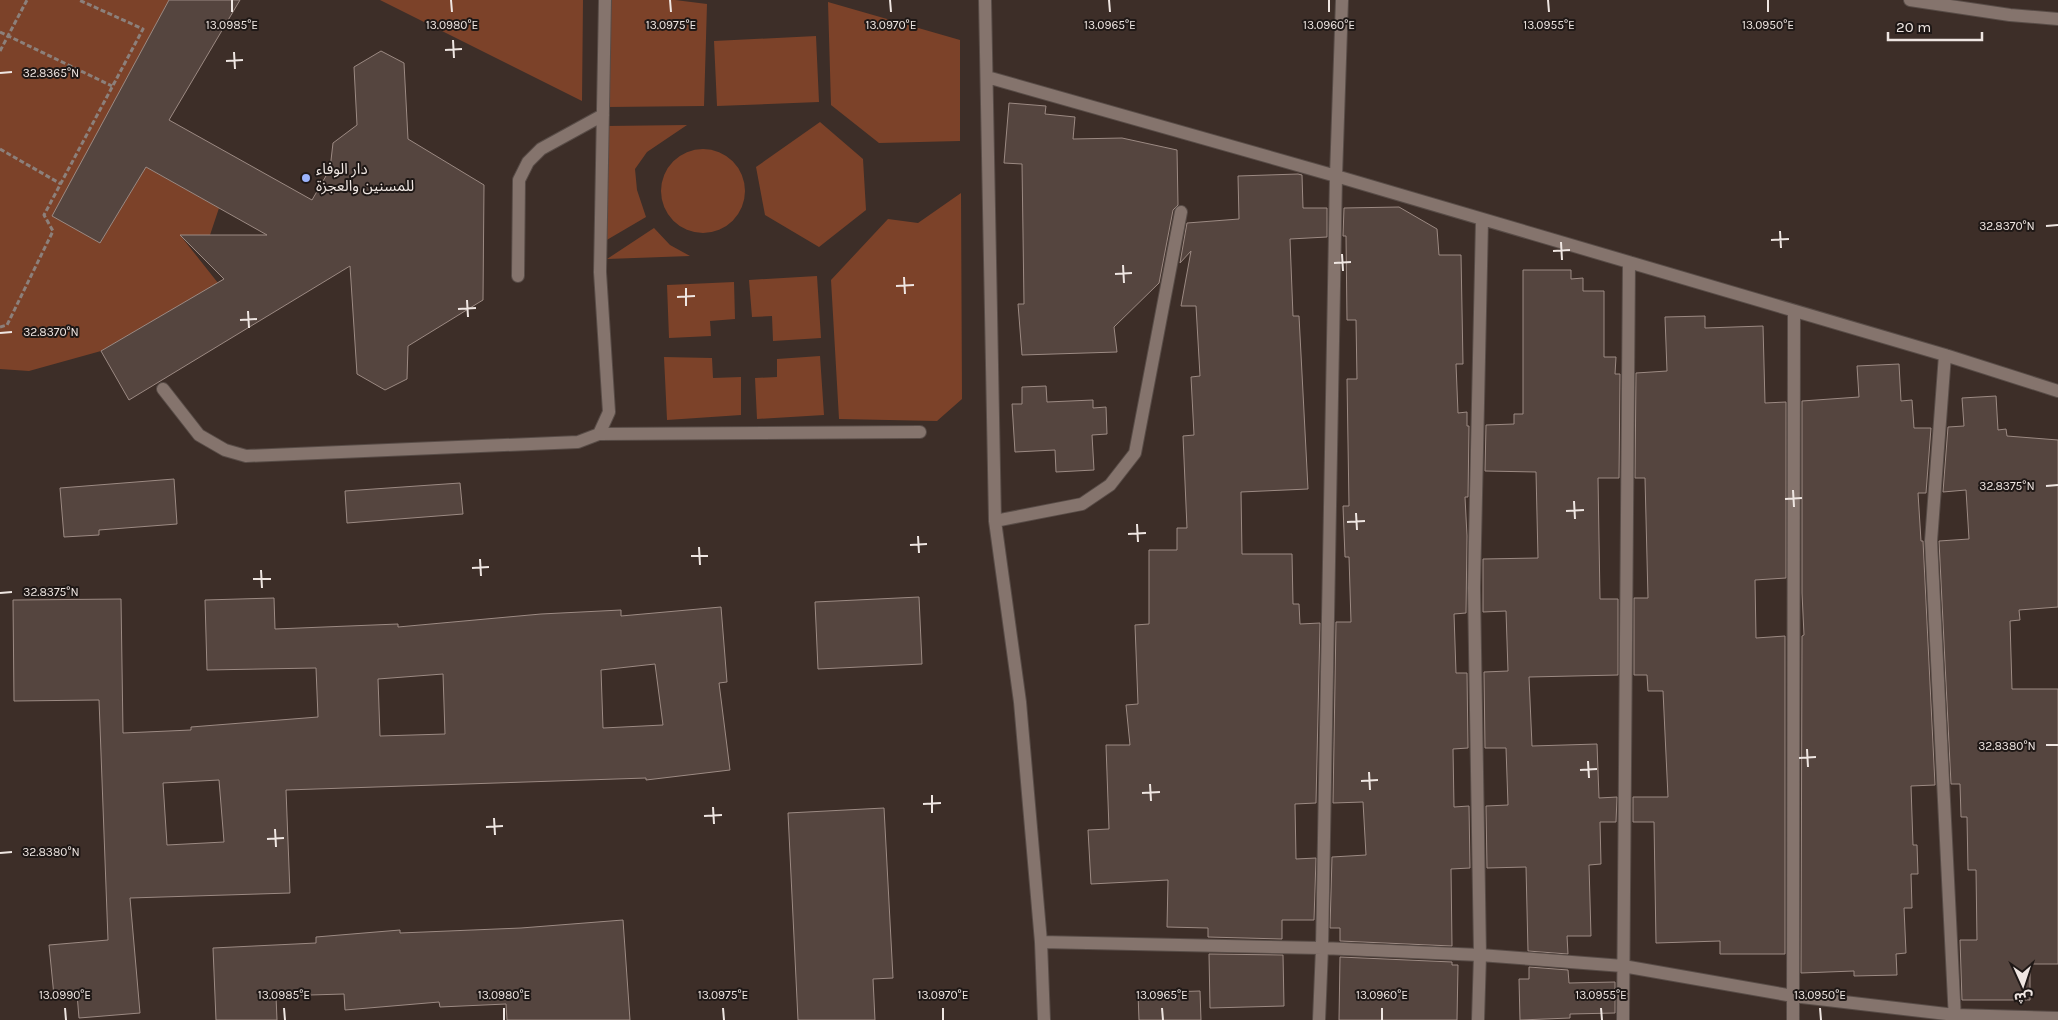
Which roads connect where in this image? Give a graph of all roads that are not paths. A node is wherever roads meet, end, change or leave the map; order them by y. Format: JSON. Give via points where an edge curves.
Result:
{"nodes":[{"id":1,"x":605,"y":0,"type":"edge"},
{"id":2,"x":985,"y":0,"type":"edge"},
{"id":3,"x":1342,"y":0,"type":"edge"},
{"id":4,"x":1910,"y":0,"type":"edge"},
{"id":5,"x":2058,"y":19,"type":"edge"},
{"id":6,"x":987,"y":77,"type":"junction"},
{"id":7,"x":603,"y":115,"type":"junction"},
{"id":8,"x":1336,"y":176,"type":"junction"},
{"id":9,"x":1181,"y":212,"type":"dead end"},
{"id":10,"x":1482,"y":220,"type":"junction"},
{"id":11,"x":1629,"y":262,"type":"junction"},
{"id":12,"x":518,"y":276,"type":"dead end"},
{"id":13,"x":1794,"y":311,"type":"junction"},
{"id":14,"x":1945,"y":355,"type":"junction"},
{"id":15,"x":163,"y":389,"type":"dead end"},
{"id":16,"x":2058,"y":391,"type":"edge"},
{"id":17,"x":920,"y":432,"type":"dead end"},
{"id":18,"x":599,"y":434,"type":"junction"},
{"id":19,"x":995,"y":521,"type":"junction"},
{"id":20,"x":1042,"y":942,"type":"junction"},
{"id":21,"x":1322,"y":948,"type":"junction"},
{"id":22,"x":1480,"y":956,"type":"junction"},
{"id":23,"x":1623,"y":966,"type":"junction"},
{"id":24,"x":1793,"y":996,"type":"junction"},
{"id":25,"x":1955,"y":1018,"type":"edge"},
{"id":26,"x":2058,"y":1018,"type":"edge"},
{"id":27,"x":1044,"y":1020,"type":"edge"},
{"id":28,"x":1319,"y":1020,"type":"edge"},
{"id":29,"x":1478,"y":1020,"type":"edge"},
{"id":30,"x":1623,"y":1020,"type":"edge"},
{"id":31,"x":1792,"y":1020,"type":"edge"}],
"edges":[{"from":1,"to":7,"type":"street"},
{"from":2,"to":6,"type":"street"},
{"from":3,"to":8,"type":"street"},
{"from":4,"to":5,"type":"street"},
{"from":6,"to":8,"type":"street"},
{"from":6,"to":19,"type":"street"},
{"from":7,"to":12,"type":"street","via":[[541,149],[528,162],[519,180]]},
{"from":7,"to":18,"type":"street","via":[[600,272],[609,412]]},
{"from":8,"to":10,"type":"street"},
{"from":8,"to":21,"type":"street"},
{"from":9,"to":19,"type":"street","via":[[1135,453],[1110,485],[1082,504]]},
{"from":10,"to":11,"type":"street"},
{"from":10,"to":22,"type":"street","via":[[1474,588]]},
{"from":11,"to":13,"type":"street"},
{"from":11,"to":23,"type":"street"},
{"from":13,"to":14,"type":"street"},
{"from":13,"to":24,"type":"street"},
{"from":14,"to":16,"type":"street"},
{"from":14,"to":25,"type":"street","via":[[1931,541]]},
{"from":15,"to":18,"type":"street","via":[[199,435],[225,450],[246,456],[578,442]]},
{"from":17,"to":18,"type":"street"},
{"from":19,"to":20,"type":"street","via":[[1020,702]]},
{"from":20,"to":21,"type":"street"},
{"from":20,"to":27,"type":"street"},
{"from":21,"to":22,"type":"street"},
{"from":21,"to":28,"type":"street"},
{"from":22,"to":23,"type":"street"},
{"from":22,"to":29,"type":"street"},
{"from":23,"to":24,"type":"street"},
{"from":23,"to":30,"type":"street"},
{"from":24,"to":25,"type":"street"},
{"from":24,"to":31,"type":"street"},
{"from":25,"to":26,"type":"street"}]}
